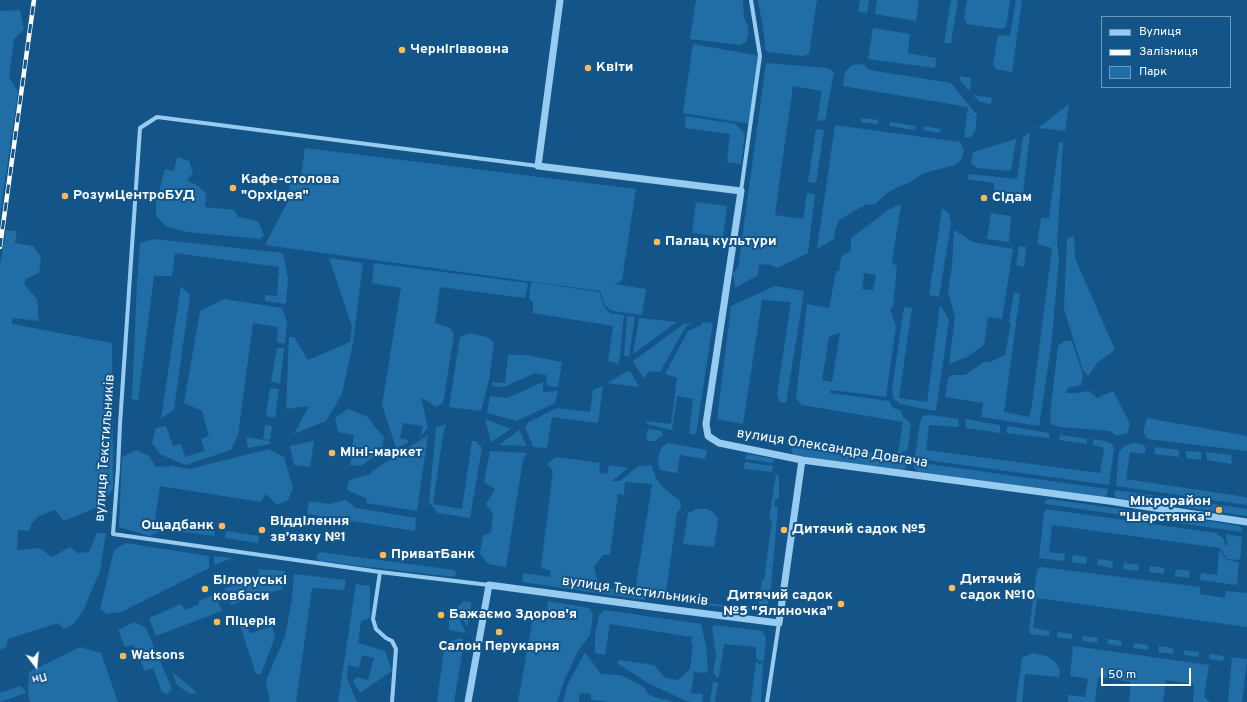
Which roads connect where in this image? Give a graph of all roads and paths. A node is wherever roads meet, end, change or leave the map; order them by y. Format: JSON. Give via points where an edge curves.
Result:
{"nodes":[{"id":1,"x":560,"y":0,"type":"edge"},
{"id":2,"x":751,"y":0,"type":"edge"},
{"id":3,"x":538,"y":166,"type":"junction"},
{"id":4,"x":741,"y":191,"type":"junction"},
{"id":5,"x":802,"y":460,"type":"junction"},
{"id":6,"x":1247,"y":522,"type":"edge"},
{"id":7,"x":380,"y":572,"type":"junction"},
{"id":8,"x":489,"y":585,"type":"junction"},
{"id":9,"x":779,"y":623,"type":"junction"},
{"id":10,"x":392,"y":702,"type":"edge"},
{"id":11,"x":468,"y":702,"type":"edge"},
{"id":12,"x":768,"y":702,"type":"edge"}],
"edges":[{"from":1,"to":3,"type":"street"},
{"from":2,"to":4,"type":"street","name":"вулиця Олександра Довгача","via":[[760,56]]},
{"from":3,"to":4,"type":"street"},
{"from":3,"to":7,"type":"street","name":"вулиця Текстильників","via":[[157,117],[140,128],[113,534]]},
{"from":4,"to":5,"type":"street","name":"вулиця Олександра Довгача","via":[[706,424],[708,436],[719,443]]},
{"from":5,"to":6,"type":"street","name":"вулиця Олександра Довгача"},
{"from":5,"to":9,"type":"street"},
{"from":7,"to":8,"type":"street","name":"вулиця Текстильників"},
{"from":7,"to":10,"type":"street","via":[[373,619],[376,629],[392,641],[396,649]]},
{"from":8,"to":9,"type":"street","name":"вулиця Текстильників"},
{"from":8,"to":11,"type":"street"},
{"from":9,"to":12,"type":"street"}]}
